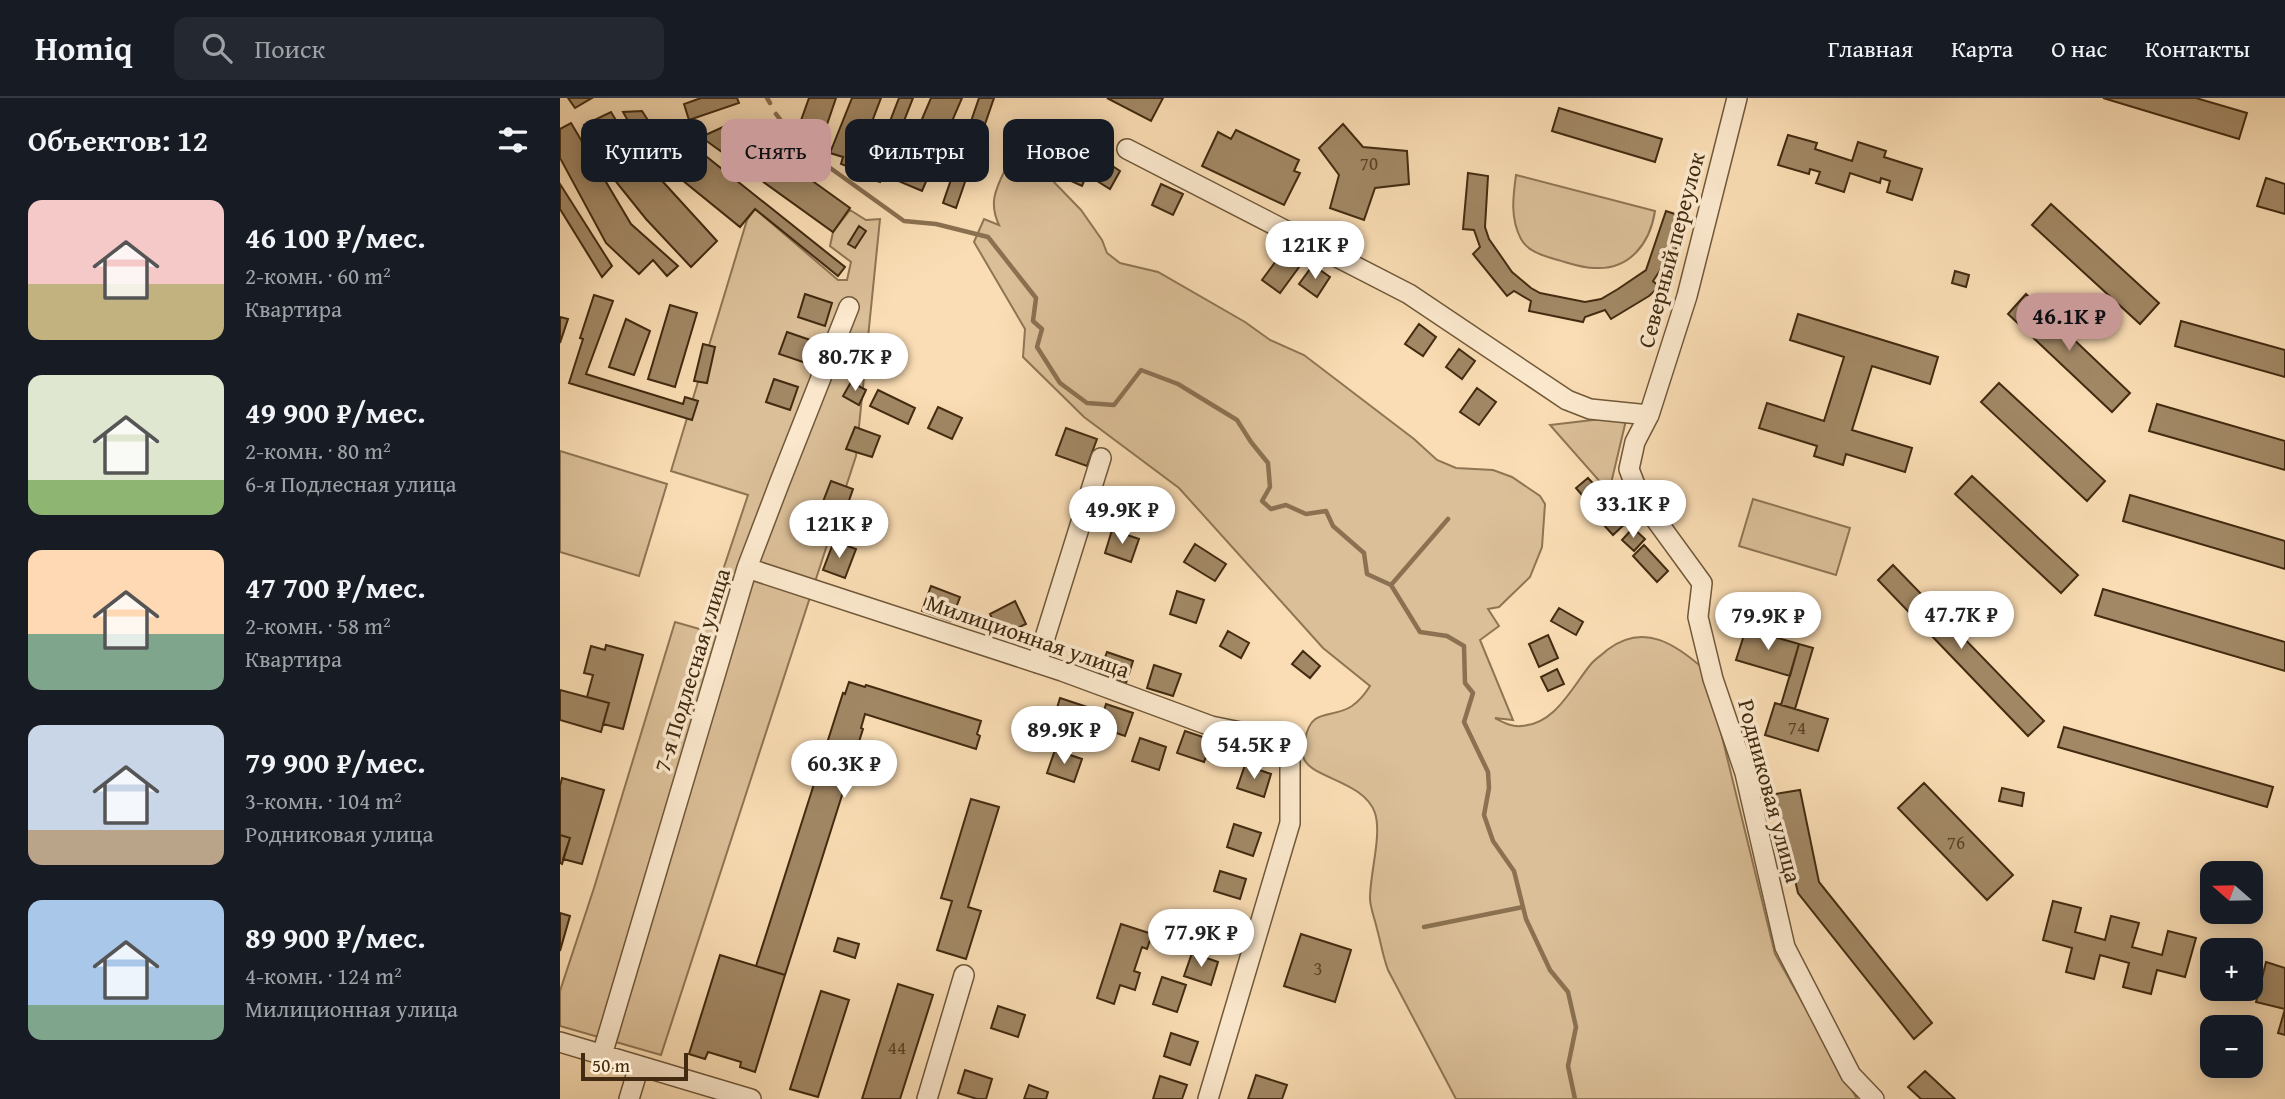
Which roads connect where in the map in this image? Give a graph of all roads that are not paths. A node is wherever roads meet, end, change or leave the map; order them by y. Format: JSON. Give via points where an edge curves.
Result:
{"nodes":[{"id":1,"x":1737,"y":98,"type":"edge"},
{"id":2,"x":1127,"y":149,"type":"dead end"},
{"id":3,"x":849,"y":307,"type":"dead end"},
{"id":4,"x":1649,"y":415,"type":"junction"},
{"id":5,"x":1101,"y":458,"type":"dead end"},
{"id":6,"x":747,"y":568,"type":"junction"},
{"id":7,"x":1037,"y":663,"type":"junction"},
{"id":8,"x":964,"y":975,"type":"dead end"},
{"id":9,"x":560,"y":1042,"type":"edge"},
{"id":10,"x":602,"y":1055,"type":"junction"},
{"id":11,"x":639,"y":1066,"type":"junction"},
{"id":12,"x":629,"y":1099,"type":"edge"},
{"id":13,"x":751,"y":1099,"type":"edge"},
{"id":14,"x":927,"y":1099,"type":"edge"},
{"id":15,"x":1208,"y":1099,"type":"edge"},
{"id":16,"x":1874,"y":1099,"type":"edge"}],
"edges":[{"from":1,"to":4,"type":"street","name":"Северный переулок","via":[[1688,296]]},
{"from":2,"to":4,"type":"street","via":[[1409,294],[1567,400],[1590,409]]},
{"from":3,"to":6,"type":"street","name":"7-я Подлесная улица"},
{"from":4,"to":16,"type":"street","name":"Родниковая улица","via":[[1635,442],[1629,470],[1640,498],[1702,583],[1698,617],[1713,679],[1745,773],[1785,947],[1851,1075]]},
{"from":5,"to":7,"type":"street"},
{"from":6,"to":7,"type":"street","name":"Милиционная улица"},
{"from":6,"to":10,"type":"street","name":"7-я Подлесная улица"},
{"from":7,"to":15,"type":"street","name":"Милиционная улица","via":[[1211,726],[1270,738],[1290,751],[1290,823]]},
{"from":8,"to":14,"type":"street"},
{"from":9,"to":10,"type":"street"},
{"from":10,"to":11,"type":"street"},
{"from":11,"to":12,"type":"street"},
{"from":11,"to":13,"type":"street"}]}
